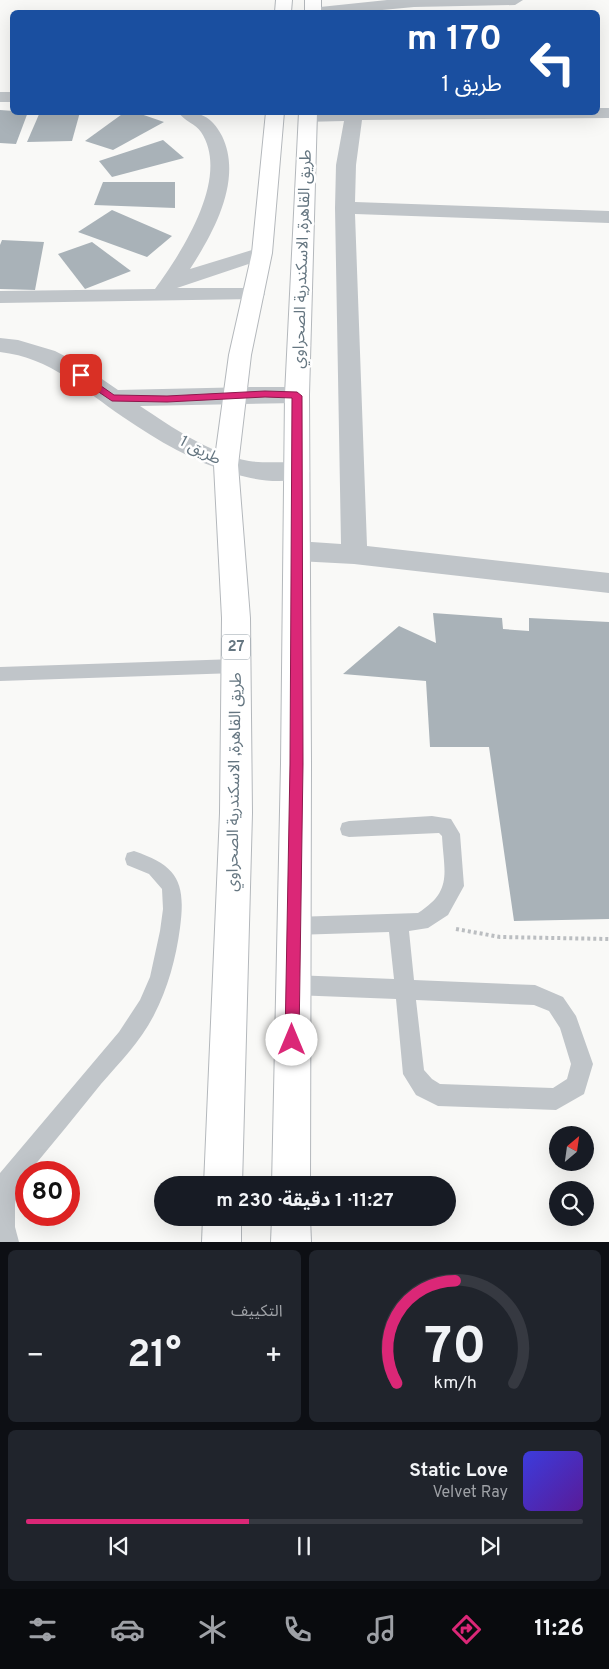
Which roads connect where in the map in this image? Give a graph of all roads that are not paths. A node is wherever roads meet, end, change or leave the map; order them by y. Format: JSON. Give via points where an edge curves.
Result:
{"nodes":[{"id":1,"x":515,"y":0,"type":"edge"},
{"id":2,"x":339,"y":10,"type":"edge"},
{"id":3,"x":192,"y":115,"type":"edge"},
{"id":4,"x":276,"y":115,"type":"edge"},
{"id":5,"x":308,"y":115,"type":"edge"},
{"id":6,"x":354,"y":115,"type":"edge"},
{"id":7,"x":345,"y":208,"type":"junction"},
{"id":8,"x":609,"y":217,"type":"edge"},
{"id":9,"x":262,"y":253,"type":"junction"},
{"id":10,"x":166,"y":289,"type":"junction"},
{"id":11,"x":254,"y":294,"type":"junction"},
{"id":12,"x":0,"y":297,"type":"edge"},
{"id":13,"x":0,"y":345,"type":"edge"},
{"id":14,"x":236,"y":394,"type":"junction"},
{"id":15,"x":297,"y":396,"type":"junction"},
{"id":16,"x":112,"y":398,"type":"junction"},
{"id":17,"x":226,"y":465,"type":"junction"},
{"id":18,"x":298,"y":471,"type":"junction"},
{"id":19,"x":297,"y":551,"type":"junction"},
{"id":20,"x":354,"y":554,"type":"junction"},
{"id":21,"x":609,"y":583,"type":"edge"},
{"id":22,"x":236,"y":666,"type":"junction"},
{"id":23,"x":0,"y":674,"type":"edge"},
{"id":24,"x":349,"y":829,"type":"dead end"},
{"id":25,"x":134,"y":859,"type":"dead end"},
{"id":26,"x":398,"y":923,"type":"junction"},
{"id":27,"x":294,"y":926,"type":"junction"},
{"id":28,"x":292,"y":985,"type":"junction"},
{"id":29,"x":405,"y":990,"type":"junction"},
{"id":30,"x":223,"y":1176,"type":"edge"},
{"id":31,"x":291,"y":1176,"type":"edge"},
{"id":32,"x":222,"y":1226,"type":"edge"},
{"id":33,"x":291,"y":1226,"type":"edge"},
{"id":34,"x":8,"y":1242,"type":"edge"},
{"id":35,"x":221,"y":1242,"type":"edge"},
{"id":36,"x":291,"y":1242,"type":"edge"}],
"edges":[{"from":1,"to":2,"type":"street","via":[[414,2]]},
{"from":3,"to":10,"type":"street","via":[[213,134],[221,159],[214,206],[195,245]]},
{"from":4,"to":9,"type":"highway","name":"طريق القاهرة, الاسكندرية الصحراوي","number":"27"},
{"from":5,"to":15,"type":"highway","name":"طريق القاهرة, الاسكندرية الصحراوي"},
{"from":6,"to":7,"type":"street","via":[[346,165]]},
{"from":7,"to":8,"type":"street"},
{"from":7,"to":20,"type":"street"},
{"from":9,"to":10,"type":"street"},
{"from":9,"to":11,"type":"highway","name":"طريق القاهرة, الاسكندرية الصحراوي","number":"27"},
{"from":10,"to":11,"type":"street"},
{"from":10,"to":12,"type":"street"},
{"from":11,"to":14,"type":"highway","name":"طريق القاهرة, الاسكندرية الصحراوي","number":"27","via":[[240,355]]},
{"from":13,"to":16,"type":"street","name":"طريق 1","via":[[20,346],[52,356]]},
{"from":14,"to":15,"type":"street"},
{"from":14,"to":16,"type":"street","via":[[167,399]]},
{"from":14,"to":17,"type":"highway","name":"طريق القاهرة, الاسكندرية الصحراوي","number":"27"},
{"from":15,"to":18,"type":"highway","name":"طريق القاهرة, الاسكندرية الصحراوي"},
{"from":16,"to":17,"type":"street","name":"طريق 1"},
{"from":17,"to":18,"type":"street","name":"طريق 1","via":[[264,473]]},
{"from":17,"to":22,"type":"highway","name":"طريق القاهرة, الاسكندرية الصحراوي","number":"27"},
{"from":18,"to":19,"type":"highway","name":"طريق القاهرة, الاسكندرية الصحراوي"},
{"from":19,"to":20,"type":"street"},
{"from":19,"to":27,"type":"highway","name":"طريق القاهرة, الاسكندرية الصحراوي"},
{"from":20,"to":21,"type":"street"},
{"from":22,"to":23,"type":"lane"},
{"from":22,"to":30,"type":"highway","name":"طريق القاهرة, الاسكندرية الصحراوي","number":"27","via":[[236,813]]},
{"from":24,"to":26,"type":"lane","via":[[432,824],[444,826],[451,834],[454,886],[441,909],[421,922]]},
{"from":25,"to":34,"type":"lane","via":[[149,863],[170,882],[174,896],[168,953],[153,996],[128,1038],[8,1181],[1,1207],[3,1233]]},
{"from":26,"to":27,"type":"lane"},
{"from":26,"to":29,"type":"lane"},
{"from":27,"to":28,"type":"highway","name":"طريق القاهرة, الاسكندرية الصحراوي"},
{"from":28,"to":29,"type":"lane"},
{"from":28,"to":31,"type":"highway","name":"طريق القاهرة, الاسكندرية الصحراوي"},
{"from":29,"to":29,"type":"lane","via":[[535,995],[556,1004],[569,1023],[582,1064],[576,1086],[556,1099],[438,1094],[424,1087],[414,1074]]},
{"from":32,"to":35,"type":"highway"},
{"from":33,"to":36,"type":"highway"}]}
